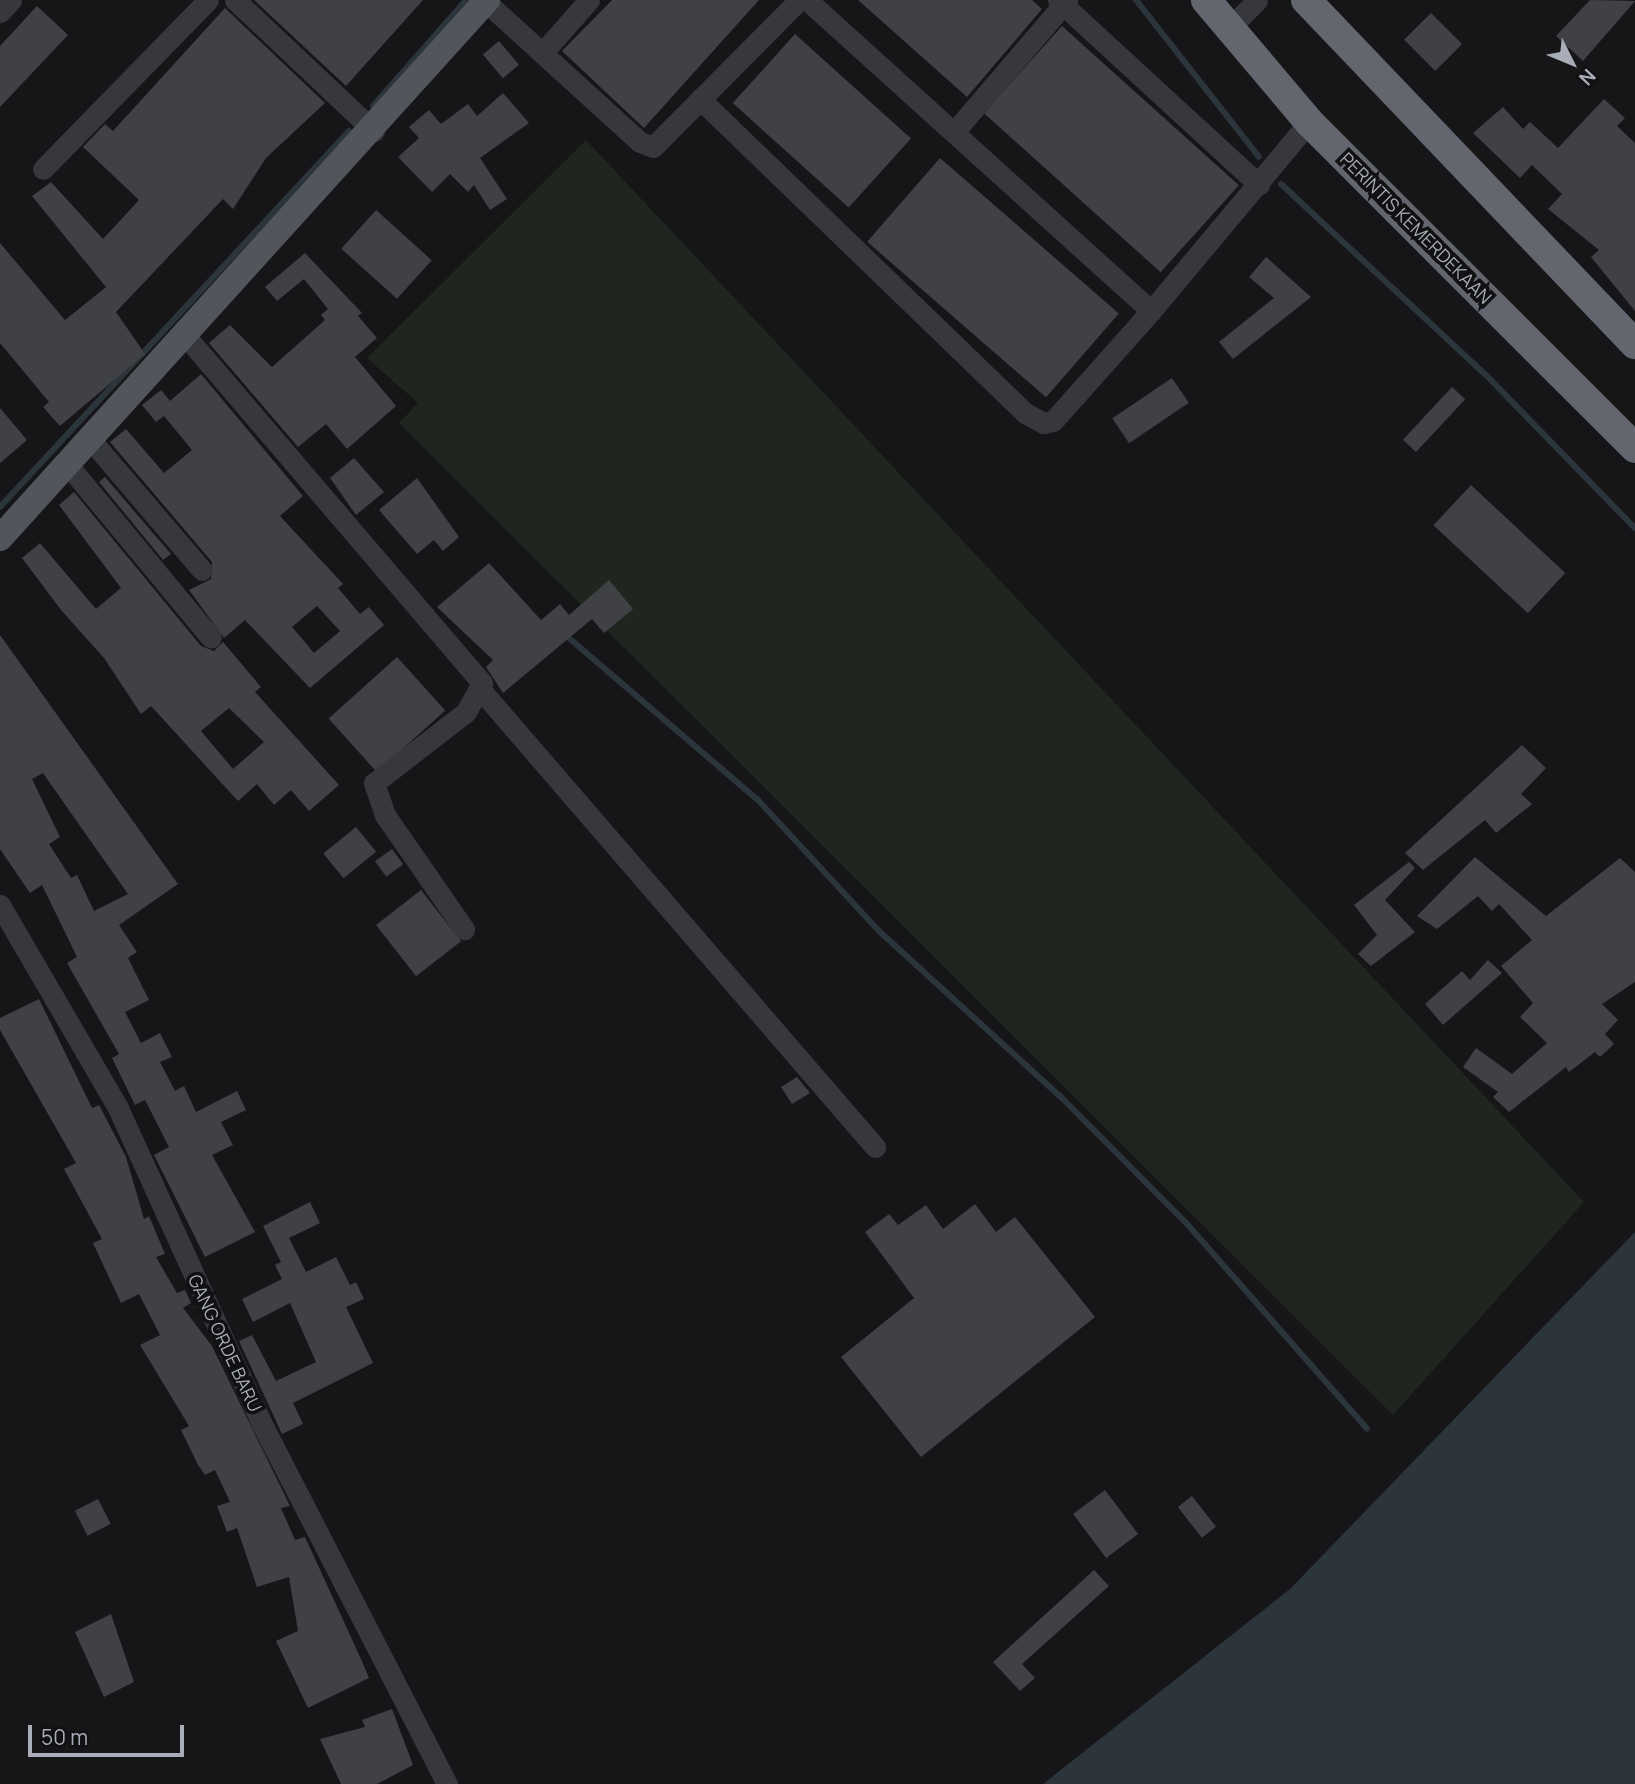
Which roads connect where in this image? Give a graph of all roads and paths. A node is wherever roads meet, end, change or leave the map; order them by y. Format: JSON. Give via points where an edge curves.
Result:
{"nodes":[{"id":1,"x":11,"y":0,"type":"edge"},
{"id":2,"x":208,"y":0,"type":"edge"},
{"id":3,"x":235,"y":0,"type":"edge"},
{"id":4,"x":589,"y":0,"type":"edge"},
{"id":5,"x":799,"y":0,"type":"edge"},
{"id":6,"x":807,"y":0,"type":"edge"},
{"id":7,"x":1206,"y":0,"type":"edge"},
{"id":8,"x":1257,"y":0,"type":"edge"},
{"id":9,"x":1306,"y":0,"type":"edge"},
{"id":10,"x":486,"y":1,"type":"edge"},
{"id":11,"x":1063,"y":1,"type":"edge"},
{"id":12,"x":0,"y":12,"type":"edge"},
{"id":13,"x":1227,"y":31,"type":"junction"},
{"id":14,"x":544,"y":51,"type":"junction"},
{"id":15,"x":700,"y":99,"type":"junction"},
{"id":16,"x":1309,"y":122,"type":"junction"},
{"id":17,"x":374,"y":131,"type":"junction"},
{"id":18,"x":954,"y":132,"type":"junction"},
{"id":19,"x":43,"y":169,"type":"dead end"},
{"id":20,"x":1259,"y":185,"type":"junction"},
{"id":21,"x":1152,"y":311,"type":"junction"},
{"id":22,"x":184,"y":334,"type":"junction"},
{"id":23,"x":1633,"y":337,"type":"edge"},
{"id":24,"x":90,"y":439,"type":"junction"},
{"id":25,"x":1635,"y":448,"type":"edge"},
{"id":26,"x":68,"y":465,"type":"junction"},
{"id":27,"x":0,"y":538,"type":"edge"},
{"id":28,"x":202,"y":570,"type":"dead end"},
{"id":29,"x":211,"y":638,"type":"dead end"},
{"id":30,"x":481,"y":690,"type":"junction"},
{"id":31,"x":0,"y":905,"type":"edge"},
{"id":32,"x":464,"y":929,"type":"dead end"},
{"id":33,"x":875,"y":1147,"type":"dead end"},
{"id":34,"x":447,"y":1784,"type":"edge"}],
"edges":[{"from":1,"to":12,"type":"street"},
{"from":2,"to":19,"type":"street"},
{"from":3,"to":17,"type":"street"},
{"from":4,"to":14,"type":"street"},
{"from":5,"to":15,"type":"street"},
{"from":6,"to":18,"type":"street"},
{"from":7,"to":13,"type":"highway","name":"PERINTIS KEMERDEKAAN"},
{"from":8,"to":13,"type":"street"},
{"from":9,"to":23,"type":"highway"},
{"from":10,"to":14,"type":"street"},
{"from":10,"to":17,"type":"main road"},
{"from":11,"to":18,"type":"street"},
{"from":11,"to":20,"type":"street"},
{"from":13,"to":16,"type":"highway","name":"PERINTIS KEMERDEKAAN"},
{"from":14,"to":15,"type":"street","via":[[640,142],[653,147]]},
{"from":15,"to":21,"type":"street","via":[[1025,413],[1044,423],[1054,422]]},
{"from":16,"to":20,"type":"street"},
{"from":16,"to":25,"type":"highway","name":"PERINTIS KEMERDEKAAN"},
{"from":17,"to":22,"type":"main road"},
{"from":18,"to":21,"type":"street"},
{"from":20,"to":21,"type":"street"},
{"from":22,"to":24,"type":"main road"},
{"from":22,"to":30,"type":"street","via":[[477,671]]},
{"from":24,"to":26,"type":"main road"},
{"from":24,"to":28,"type":"street"},
{"from":26,"to":27,"type":"main road"},
{"from":26,"to":29,"type":"street"},
{"from":30,"to":32,"type":"street","via":[[434,741],[374,783],[385,815]]},
{"from":30,"to":33,"type":"street"},
{"from":31,"to":34,"type":"street","name":"GANG ORDE BARU","via":[[118,1108],[262,1424]]}]}
